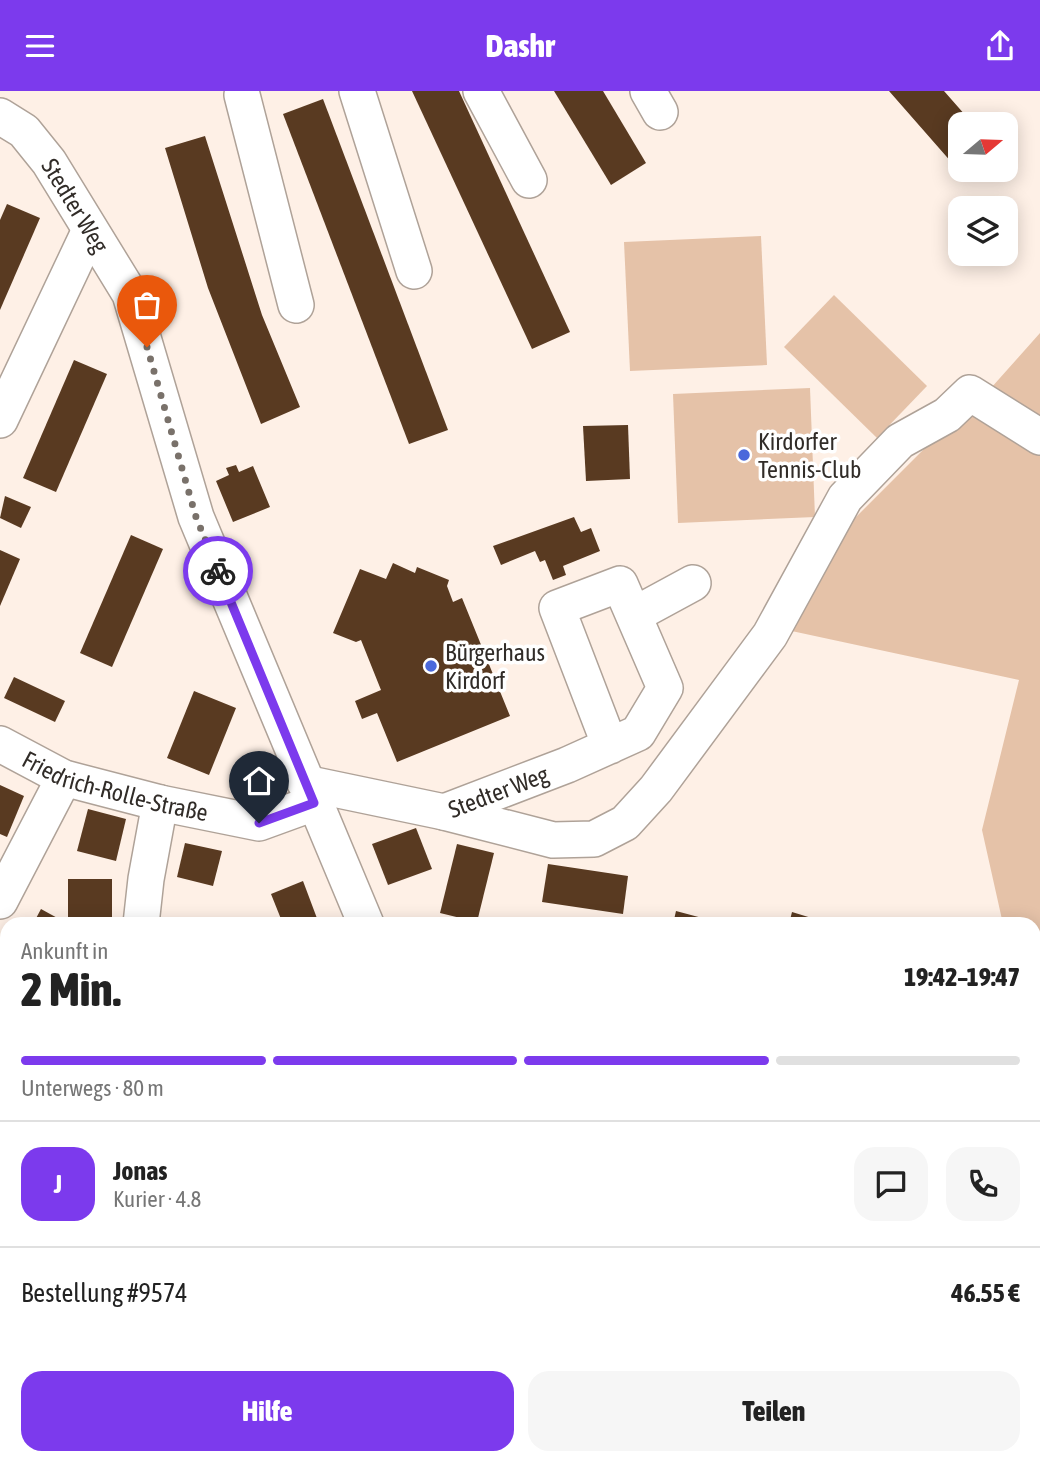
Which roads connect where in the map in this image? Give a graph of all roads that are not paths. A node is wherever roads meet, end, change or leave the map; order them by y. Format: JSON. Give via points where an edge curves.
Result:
{"nodes":[{"id":1,"x":357,"y":91,"type":"edge"},
{"id":2,"x":481,"y":91,"type":"edge"},
{"id":3,"x":246,"y":92,"type":"edge"},
{"id":4,"x":0,"y":116,"type":"edge"},
{"id":5,"x":529,"y":180,"type":"dead end"},
{"id":6,"x":90,"y":230,"type":"junction"},
{"id":7,"x":414,"y":271,"type":"dead end"},
{"id":8,"x":296,"y":305,"type":"dead end"},
{"id":9,"x":0,"y":420,"type":"edge"},
{"id":10,"x":1040,"y":437,"type":"edge"},
{"id":11,"x":693,"y":583,"type":"dead end"},
{"id":12,"x":634,"y":615,"type":"junction"},
{"id":13,"x":0,"y":744,"type":"edge"},
{"id":14,"x":610,"y":745,"type":"junction"},
{"id":15,"x":64,"y":778,"type":"junction"},
{"id":16,"x":310,"y":793,"type":"junction"},
{"id":17,"x":160,"y":803,"type":"junction"},
{"id":18,"x":444,"y":813,"type":"junction"},
{"id":19,"x":0,"y":901,"type":"edge"},
{"id":20,"x":142,"y":917,"type":"edge"},
{"id":21,"x":363,"y":917,"type":"edge"}],
"edges":[{"from":1,"to":7,"type":"street"},
{"from":2,"to":5,"type":"street"},
{"from":3,"to":8,"type":"street"},
{"from":4,"to":6,"type":"street","name":"Stedter Weg","via":[[24,131],[49,162]]},
{"from":6,"to":9,"type":"street"},
{"from":6,"to":16,"type":"street","name":"Stedter Weg","via":[[130,294],[196,517]]},
{"from":10,"to":18,"type":"street","via":[[970,393],[947,415],[900,441],[845,498],[770,635],[656,789],[625,823],[594,839],[553,840]]},
{"from":11,"to":12,"type":"street"},
{"from":12,"to":14,"type":"street","name":"Stedter Weg","via":[[665,688],[638,733]]},
{"from":12,"to":14,"type":"street","via":[[621,584],[557,608]]},
{"from":13,"to":15,"type":"street","name":"Friedrich-Rolle-Straße"},
{"from":14,"to":18,"type":"street","name":"Stedter Weg"},
{"from":15,"to":17,"type":"street","name":"Friedrich-Rolle-Straße"},
{"from":15,"to":19,"type":"street"},
{"from":16,"to":17,"type":"street","name":"Friedrich-Rolle-Straße","via":[[259,823]]},
{"from":16,"to":18,"type":"street","name":"Stedter Weg"},
{"from":16,"to":21,"type":"street","name":"Stedter Weg"},
{"from":17,"to":20,"type":"street"}]}
